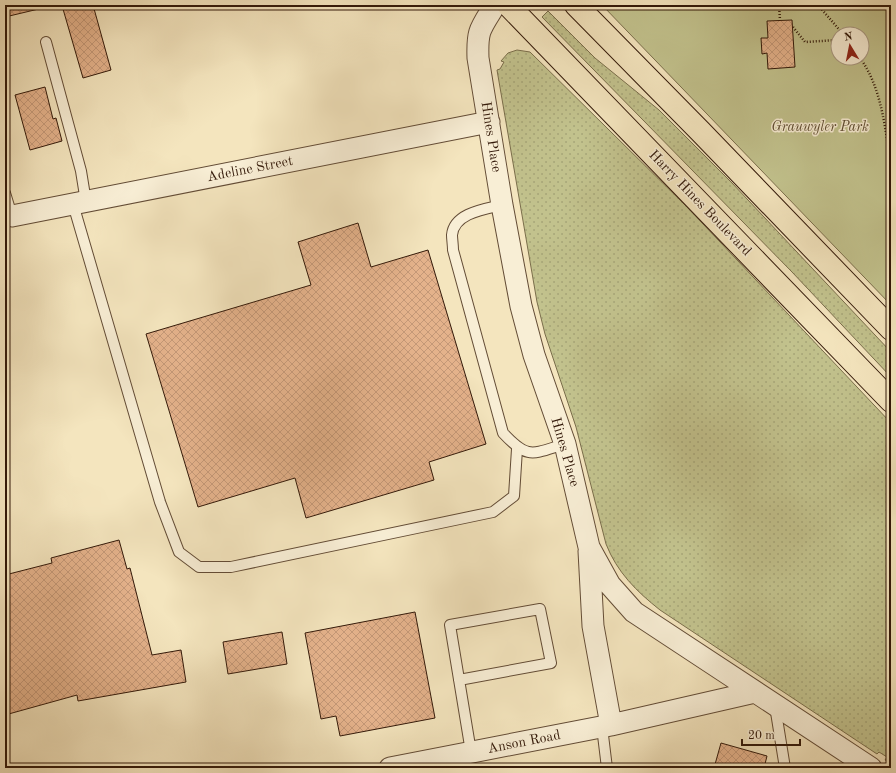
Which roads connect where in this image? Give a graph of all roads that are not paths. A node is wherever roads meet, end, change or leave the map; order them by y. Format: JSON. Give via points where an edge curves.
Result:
{"nodes":[{"id":1,"x":495,"y":5,"type":"edge"},
{"id":2,"x":508,"y":5,"type":"edge"},
{"id":3,"x":576,"y":5,"type":"edge"},
{"id":4,"x":46,"y":42,"type":"dead end"},
{"id":5,"x":488,"y":122,"type":"junction"},
{"id":6,"x":5,"y":194,"type":"edge"},
{"id":7,"x":80,"y":203,"type":"junction"},
{"id":8,"x":502,"y":205,"type":"junction"},
{"id":9,"x":12,"y":216,"type":"joint"},
{"id":10,"x":891,"y":329,"type":"edge"},
{"id":11,"x":891,"y":401,"type":"edge"},
{"id":12,"x":565,"y":444,"type":"junction"},
{"id":13,"x":517,"y":448,"type":"junction"},
{"id":14,"x":589,"y":547,"type":"junction"},
{"id":15,"x":458,"y":680,"type":"junction"},
{"id":16,"x":755,"y":692,"type":"junction"},
{"id":17,"x":775,"y":704,"type":"junction"},
{"id":18,"x":607,"y":726,"type":"junction"},
{"id":19,"x":471,"y":752,"type":"junction"},
{"id":20,"x":390,"y":768,"type":"edge"},
{"id":21,"x":607,"y":768,"type":"edge"},
{"id":22,"x":785,"y":768,"type":"edge"},
{"id":23,"x":871,"y":768,"type":"edge"}],
"edges":[{"from":1,"to":5,"type":"street","name":"Hines Place","via":[[480,28],[478,37],[478,58]]},
{"from":2,"to":11,"type":"main road","name":"Harry Hines Boulevard"},
{"from":3,"to":10,"type":"main road"},
{"from":4,"to":7,"type":"lane","via":[[81,171]]},
{"from":5,"to":7,"type":"street","name":"Adeline Street"},
{"from":5,"to":8,"type":"street","name":"Hines Place"},
{"from":6,"to":9,"type":"lane"},
{"from":7,"to":9,"type":"street","name":"Adeline Street"},
{"from":7,"to":13,"type":"lane","via":[[160,502],[179,552],[199,567],[231,567],[493,512],[514,496]]},
{"from":8,"to":12,"type":"street","name":"Hines Place","via":[[534,355]]},
{"from":8,"to":13,"type":"lane","via":[[476,211],[458,221],[452,233],[453,250],[503,433]]},
{"from":12,"to":13,"type":"lane","via":[[532,454]]},
{"from":12,"to":14,"type":"street","name":"Hines Place"},
{"from":14,"to":16,"type":"street","name":"Hines Place","via":[[610,585],[634,612]]},
{"from":14,"to":18,"type":"street","via":[[593,626]]},
{"from":15,"to":15,"type":"lane","via":[[450,625],[540,609],[551,663]]},
{"from":15,"to":19,"type":"lane"},
{"from":16,"to":17,"type":"street","name":"Hines Place"},
{"from":16,"to":18,"type":"street","name":"Anson Road"},
{"from":17,"to":22,"type":"lane"},
{"from":17,"to":23,"type":"street","name":"Hines Place"},
{"from":18,"to":19,"type":"street","name":"Anson Road"},
{"from":18,"to":21,"type":"lane"},
{"from":19,"to":20,"type":"street","name":"Anson Road"}]}
